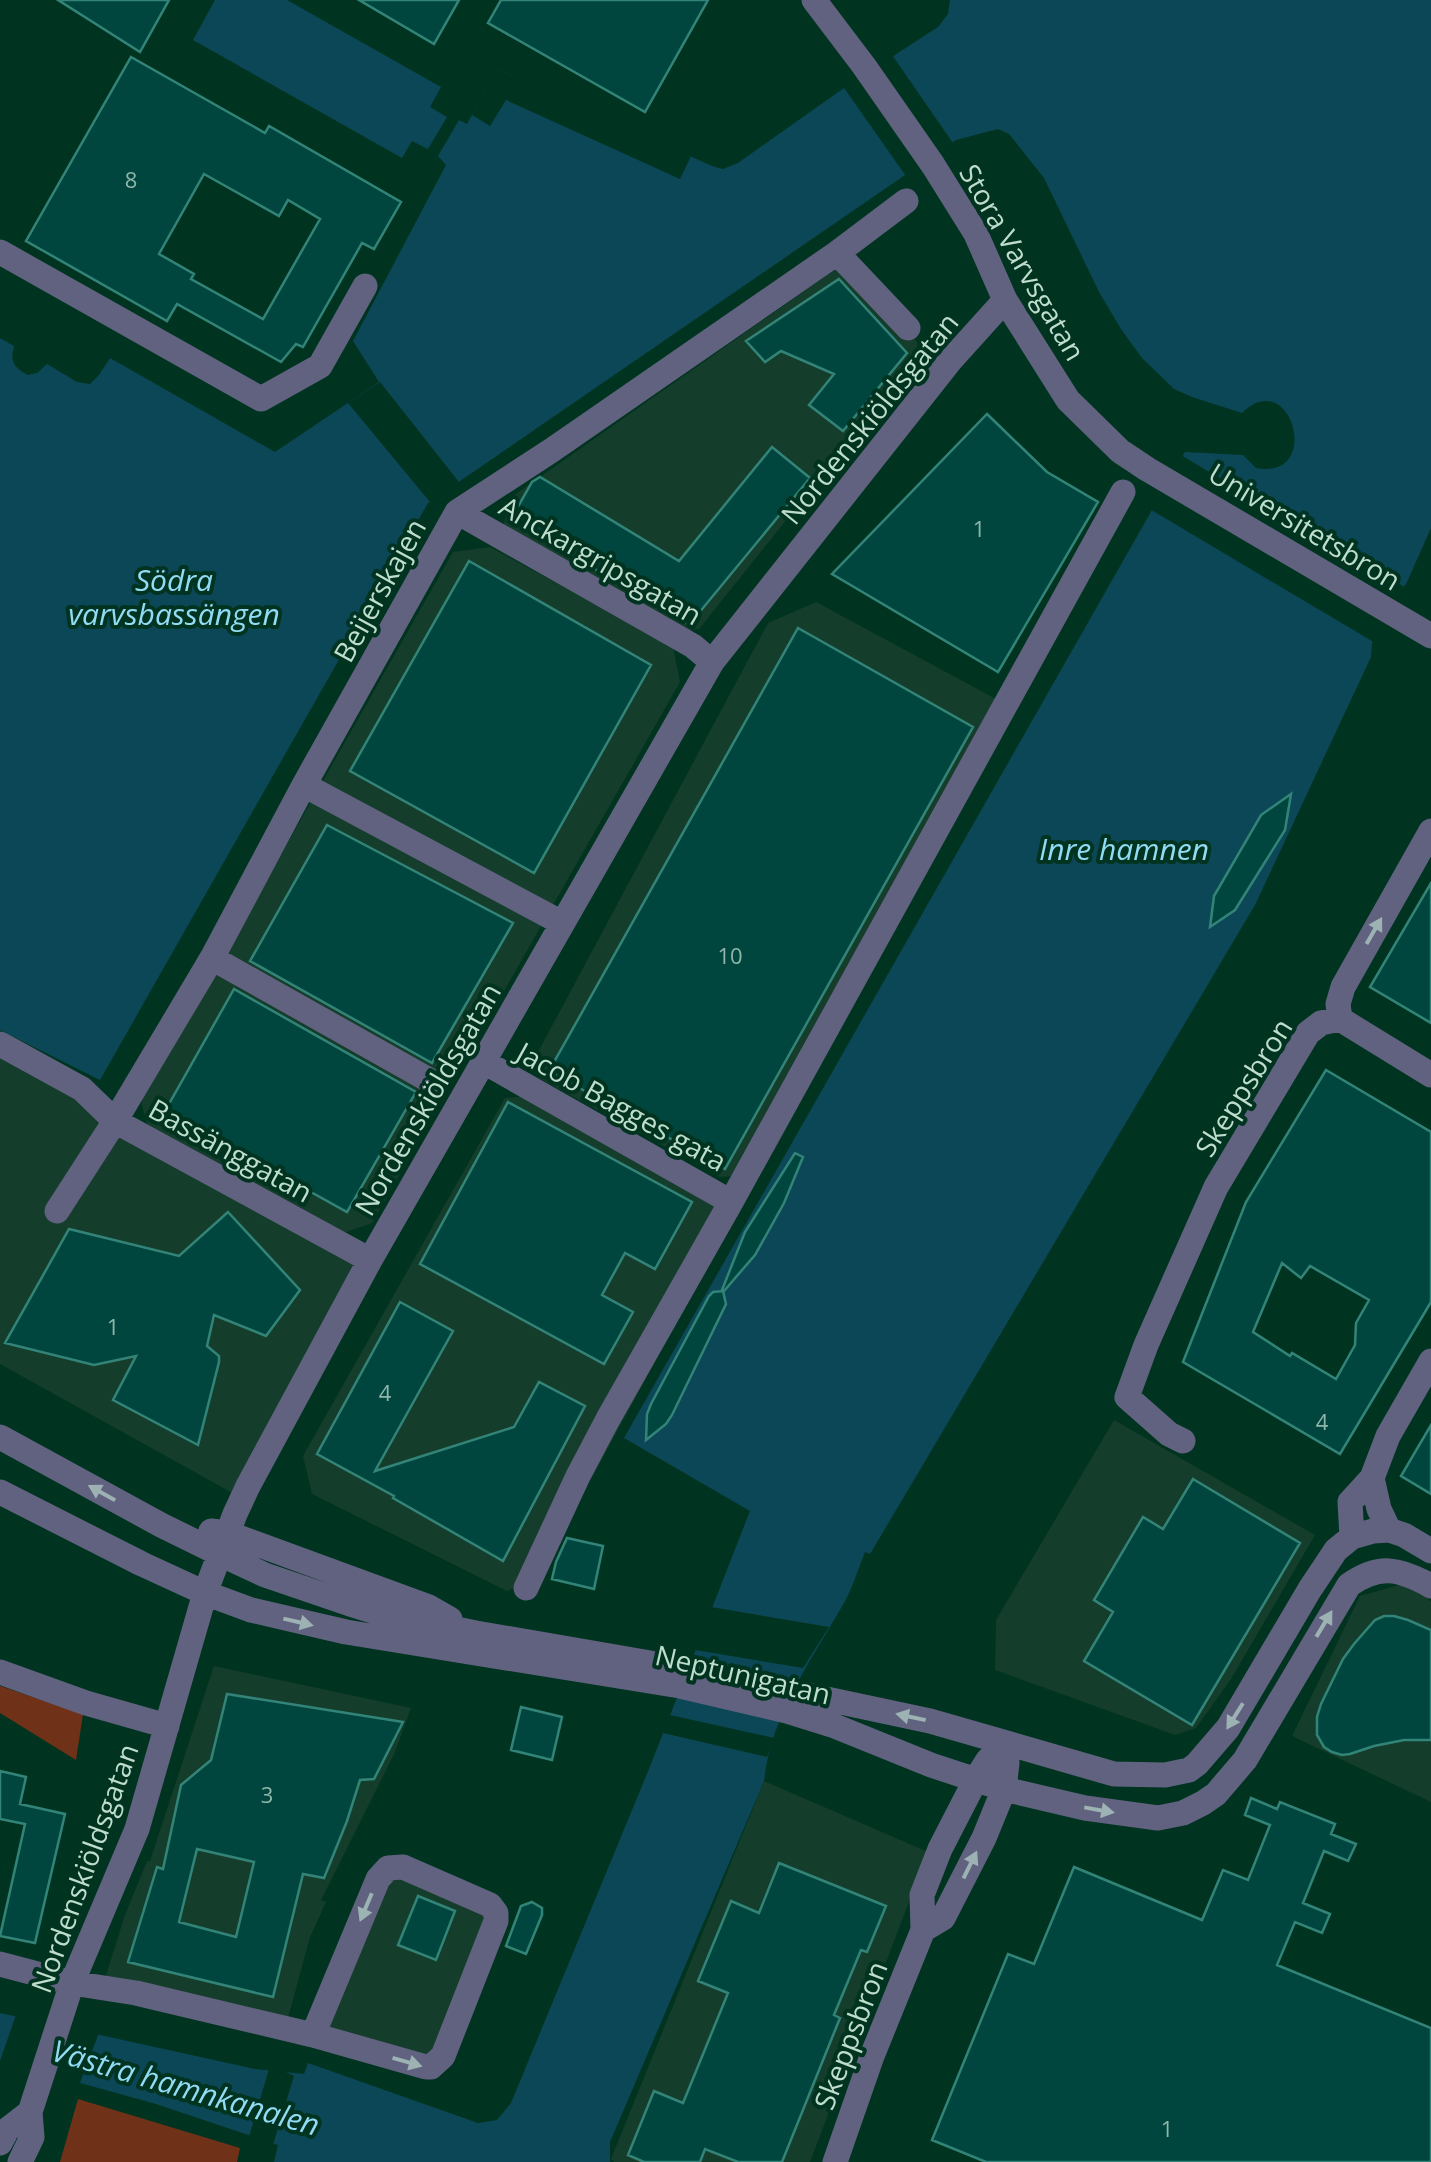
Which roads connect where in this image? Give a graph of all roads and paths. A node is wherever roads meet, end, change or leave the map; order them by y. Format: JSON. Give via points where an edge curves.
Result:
{"nodes":[{"id":1,"x":814,"y":0,"type":"edge"},
{"id":2,"x":906,"y":201,"type":"dead end"},
{"id":3,"x":838,"y":253,"type":"junction"},
{"id":4,"x":7,"y":256,"type":"edge"},
{"id":5,"x":365,"y":286,"type":"dead end"},
{"id":6,"x":1005,"y":300,"type":"junction"},
{"id":7,"x":908,"y":328,"type":"dead end"},
{"id":8,"x":1154,"y":473,"type":"joint"},
{"id":9,"x":1124,"y":492,"type":"dead end"},
{"id":10,"x":457,"y":512,"type":"junction"},
{"id":11,"x":1431,"y":636,"type":"edge"},
{"id":12,"x":712,"y":662,"type":"junction"},
{"id":13,"x":304,"y":785,"type":"junction"},
{"id":14,"x":1431,"y":831,"type":"edge"},
{"id":15,"x":562,"y":923,"type":"junction"},
{"id":16,"x":212,"y":958,"type":"junction"},
{"id":17,"x":1340,"y":1019,"type":"junction"},
{"id":18,"x":0,"y":1044,"type":"edge"},
{"id":19,"x":484,"y":1062,"type":"junction"},
{"id":20,"x":1431,"y":1075,"type":"edge"},
{"id":21,"x":436,"y":1084,"type":"dead end"},
{"id":22,"x":115,"y":1122,"type":"junction"},
{"id":23,"x":731,"y":1202,"type":"junction"},
{"id":24,"x":56,"y":1212,"type":"dead end"},
{"id":25,"x":370,"y":1260,"type":"junction"},
{"id":26,"x":1431,"y":1361,"type":"edge"},
{"id":27,"x":0,"y":1437,"type":"edge"},
{"id":28,"x":1183,"y":1442,"type":"dead end"},
{"id":29,"x":1372,"y":1478,"type":"junction"},
{"id":30,"x":0,"y":1492,"type":"edge"},
{"id":31,"x":1371,"y":1533,"type":"junction"},
{"id":32,"x":224,"y":1543,"type":"junction"},
{"id":33,"x":1431,"y":1550,"type":"edge"},
{"id":34,"x":1431,"y":1586,"type":"edge"},
{"id":35,"x":526,"y":1588,"type":"dead end"},
{"id":36,"x":205,"y":1593,"type":"junction"},
{"id":37,"x":0,"y":1672,"type":"edge"},
{"id":38,"x":682,"y":1678,"type":"junction"},
{"id":39,"x":790,"y":1702,"type":"junction"},
{"id":40,"x":167,"y":1726,"type":"junction"},
{"id":41,"x":1005,"y":1743,"type":"junction"},
{"id":42,"x":976,"y":1779,"type":"junction"},
{"id":43,"x":1004,"y":1790,"type":"junction"},
{"id":44,"x":923,"y":1930,"type":"junction"},
{"id":45,"x":0,"y":1964,"type":"edge"},
{"id":46,"x":72,"y":1983,"type":"junction"},
{"id":47,"x":313,"y":2035,"type":"junction"},
{"id":48,"x":30,"y":2112,"type":"junction"},
{"id":49,"x":0,"y":2143,"type":"edge"},
{"id":50,"x":20,"y":2162,"type":"edge"},
{"id":51,"x":836,"y":2162,"type":"edge"}],
"edges":[{"from":1,"to":6,"type":"street","name":"Stora Varvsgatan","via":[[933,165],[976,234]]},
{"from":2,"to":3,"type":"street","name":"Beijerskajen"},
{"from":3,"to":7,"type":"street"},
{"from":3,"to":10,"type":"street","name":"Beijerskajen"},
{"from":4,"to":5,"type":"street","via":[[261,399],[320,366]]},
{"from":6,"to":8,"type":"street","name":"Stora Varvsgatan","via":[[1068,400],[1120,451]]},
{"from":6,"to":12,"type":"street","name":"Nordenskiöldsgatan"},
{"from":8,"to":11,"type":"street","name":"Universitetsbron"},
{"from":9,"to":23,"type":"street"},
{"from":10,"to":12,"type":"street","name":"Anckargripsgatan"},
{"from":10,"to":13,"type":"street","name":"Beijerskajen"},
{"from":12,"to":15,"type":"street","name":"Nordenskiöldsgatan"},
{"from":13,"to":15,"type":"street"},
{"from":13,"to":16,"type":"street","name":"Beijerskajen"},
{"from":17,"to":14,"type":"street","one_way":true,"via":[[1343,987]]},
{"from":15,"to":19,"type":"street","name":"Nordenskiöldsgatan"},
{"from":16,"to":21,"type":"street"},
{"from":16,"to":22,"type":"street","name":"Beijerskajen"},
{"from":17,"to":20,"type":"street"},
{"from":17,"to":28,"type":"street","name":"Skeppsbron","via":[[1308,1033],[1216,1187],[1127,1397]]},
{"from":18,"to":22,"type":"street","name":"Bassänggatan","via":[[82,1089]]},
{"from":19,"to":23,"type":"street","name":"Jacob Bagges gata"},
{"from":19,"to":25,"type":"street","name":"Nordenskiöldsgatan"},
{"from":22,"to":24,"type":"street","name":"Beijerskajen"},
{"from":22,"to":25,"type":"street","name":"Bassänggatan"},
{"from":23,"to":35,"type":"street","via":[[578,1476]]},
{"from":25,"to":32,"type":"street","name":"Nordenskiöldsgatan"},
{"from":26,"to":29,"type":"street"},
{"from":32,"to":27,"type":"street","name":"Neptunigatan","one_way":true,"via":[[165,1527]]},
{"from":29,"to":31,"type":"street","via":[[1380,1509]]},
{"from":29,"to":31,"type":"street","via":[[1350,1502]]},
{"from":30,"to":36,"type":"street","name":"Neptunigatan"},
{"from":31,"to":33,"type":"street","via":[[1404,1535]]},
{"from":31,"to":41,"type":"street","name":"Neptunigatan","one_way":true,"via":[[1336,1550],[1228,1728],[1188,1770],[1114,1774]]},
{"from":32,"to":36,"type":"street","name":"Nordenskiöldsgatan"},
{"from":32,"to":38,"type":"street","name":"Neptunigatan","via":[[265,1576],[386,1615]]},
{"from":43,"to":34,"type":"street","name":"Neptunigatan","one_way":true,"via":[[1158,1818],[1203,1804],[1244,1760],[1349,1586],[1380,1570]]},
{"from":36,"to":38,"type":"street","name":"Neptunigatan","one_way":true,"via":[[346,1632]]},
{"from":36,"to":40,"type":"street","name":"Nordenskiöldsgatan"},
{"from":37,"to":40,"type":"street"},
{"from":38,"to":39,"type":"street","name":"Neptunigatan"},
{"from":41,"to":39,"type":"street","name":"Neptunigatan","one_way":true,"via":[[947,1726]]},
{"from":39,"to":42,"type":"street","name":"Neptunigatan","via":[[832,1725]]},
{"from":40,"to":46,"type":"street","name":"Nordenskiöldsgatan","via":[[137,1828]]},
{"from":41,"to":42,"type":"street","name":"Skeppsbron"},
{"from":41,"to":43,"type":"street","name":"Skeppsbron"},
{"from":42,"to":43,"type":"street","name":"Neptunigatan"},
{"from":42,"to":44,"type":"street","name":"Skeppsbron","via":[[922,1895]]},
{"from":44,"to":43,"type":"street","name":"Skeppsbron","one_way":true,"via":[[943,1918]]},
{"from":44,"to":51,"type":"street","name":"Skeppsbron"},
{"from":45,"to":46,"type":"street"},
{"from":46,"to":47,"type":"street"},
{"from":46,"to":48,"type":"street","name":"Nordenskiöldsgatan"},
{"from":47,"to":47,"type":"street","one_way":true,"via":[[432,2066],[443,2056],[496,1920],[490,1904],[402,1866],[388,1868]]},
{"from":48,"to":49,"type":"street"},
{"from":48,"to":50,"type":"street","name":"Nordenskiöldsgatan","via":[[32,2137]]}]}
